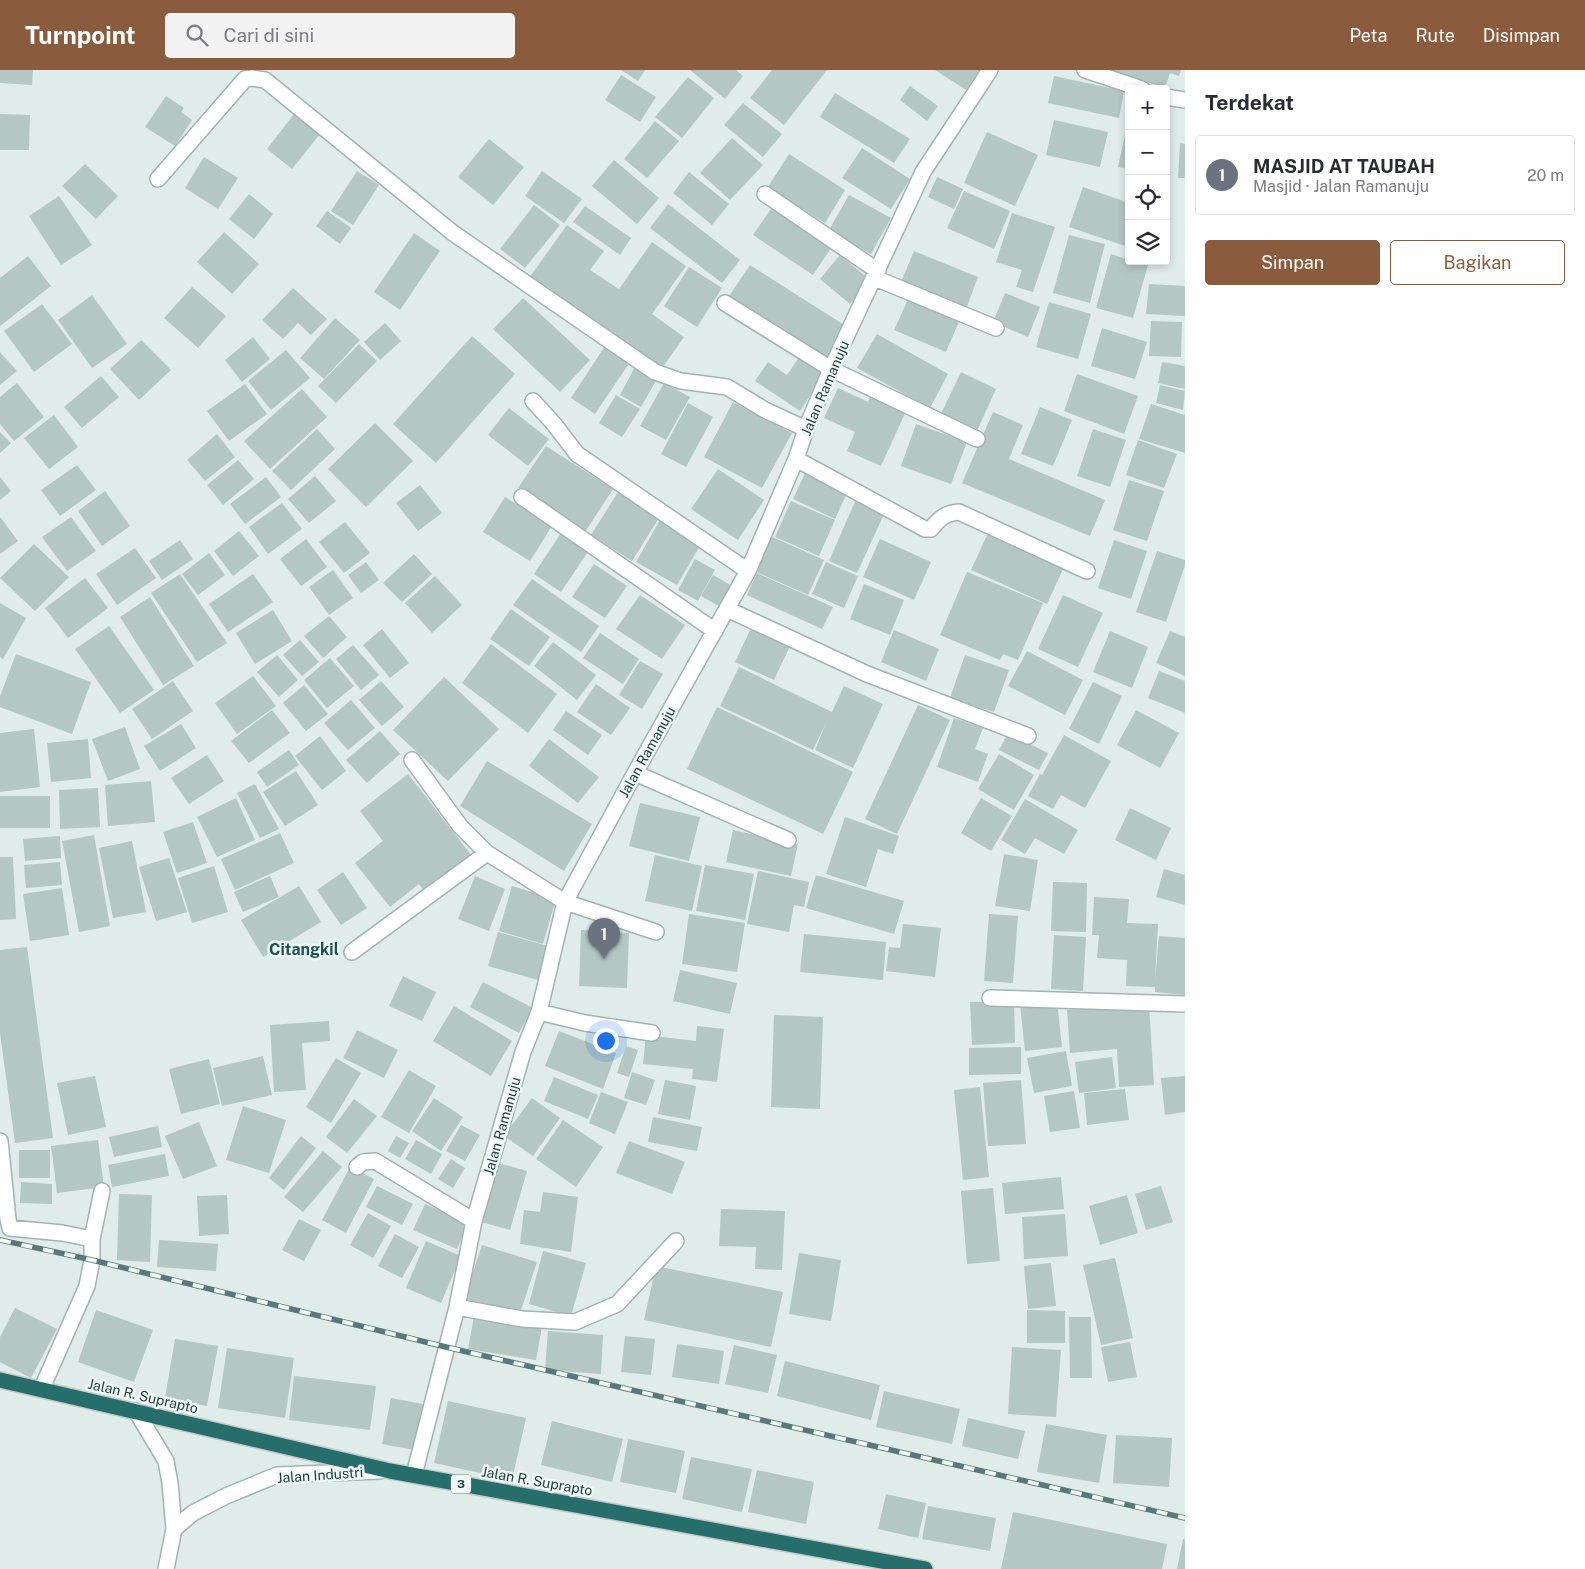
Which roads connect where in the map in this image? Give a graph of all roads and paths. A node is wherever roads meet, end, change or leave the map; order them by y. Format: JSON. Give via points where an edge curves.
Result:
{"nodes":[{"id":1,"x":990,"y":70,"type":"edge"},
{"id":2,"x":1084,"y":70,"type":"edge"},
{"id":3,"x":1130,"y":85,"type":"edge"},
{"id":4,"x":1170,"y":98,"type":"edge"},
{"id":5,"x":1185,"y":100,"type":"edge"},
{"id":6,"x":158,"y":179,"type":"dead end"},
{"id":7,"x":765,"y":194,"type":"dead end"},
{"id":8,"x":876,"y":274,"type":"junction"},
{"id":9,"x":725,"y":303,"type":"dead end"},
{"id":10,"x":996,"y":328,"type":"dead end"},
{"id":11,"x":831,"y":369,"type":"junction"},
{"id":12,"x":533,"y":401,"type":"dead end"},
{"id":13,"x":806,"y":429,"type":"junction"},
{"id":14,"x":977,"y":439,"type":"dead end"},
{"id":15,"x":796,"y":459,"type":"junction"},
{"id":16,"x":522,"y":497,"type":"dead end"},
{"id":17,"x":748,"y":571,"type":"junction"},
{"id":18,"x":1087,"y":571,"type":"dead end"},
{"id":19,"x":727,"y":609,"type":"junction"},
{"id":20,"x":715,"y":631,"type":"junction"},
{"id":21,"x":1028,"y":736,"type":"dead end"},
{"id":22,"x":412,"y":760,"type":"dead end"},
{"id":23,"x":635,"y":773,"type":"junction"},
{"id":24,"x":788,"y":840,"type":"dead end"},
{"id":25,"x":488,"y":853,"type":"junction"},
{"id":26,"x":565,"y":902,"type":"junction"},
{"id":27,"x":656,"y":932,"type":"dead end"},
{"id":28,"x":352,"y":952,"type":"dead end"},
{"id":29,"x":990,"y":998,"type":"dead end"},
{"id":30,"x":1185,"y":1004,"type":"edge"},
{"id":31,"x":539,"y":1012,"type":"junction"},
{"id":32,"x":652,"y":1033,"type":"dead end"},
{"id":33,"x":0,"y":1141,"type":"edge"},
{"id":34,"x":357,"y":1167,"type":"dead end"},
{"id":35,"x":102,"y":1191,"type":"dead end"},
{"id":36,"x":474,"y":1220,"type":"junction"},
{"id":37,"x":92,"y":1239,"type":"junction"},
{"id":38,"x":676,"y":1241,"type":"dead end"},
{"id":39,"x":457,"y":1307,"type":"junction"},
{"id":40,"x":0,"y":1380,"type":"edge"},
{"id":41,"x":42,"y":1388,"type":"junction"},
{"id":42,"x":136,"y":1411,"type":"junction"},
{"id":43,"x":390,"y":1471,"type":"junction"},
{"id":44,"x":414,"y":1475,"type":"junction"},
{"id":45,"x":174,"y":1530,"type":"junction"},
{"id":46,"x":166,"y":1569,"type":"edge"},
{"id":47,"x":926,"y":1569,"type":"edge"}],
"edges":[{"from":1,"to":8,"type":"street","name":"Jalan Ramanuju","via":[[923,172]]},
{"from":2,"to":3,"type":"street"},
{"from":4,"to":5,"type":"street"},
{"from":6,"to":13,"type":"street","via":[[245,79],[265,80],[452,233],[655,372],[681,381],[726,387]]},
{"from":7,"to":8,"type":"street"},
{"from":8,"to":10,"type":"street"},
{"from":8,"to":11,"type":"street","name":"Jalan Ramanuju"},
{"from":9,"to":11,"type":"street"},
{"from":11,"to":13,"type":"street","name":"Jalan Ramanuju"},
{"from":11,"to":14,"type":"street"},
{"from":12,"to":17,"type":"street","via":[[577,454]]},
{"from":13,"to":15,"type":"street","name":"Jalan Ramanuju"},
{"from":15,"to":17,"type":"street","name":"Jalan Ramanuju"},
{"from":15,"to":18,"type":"street","via":[[925,529],[931,529],[948,513],[959,512]]},
{"from":16,"to":20,"type":"street"},
{"from":17,"to":19,"type":"street","name":"Jalan Ramanuju"},
{"from":19,"to":20,"type":"street","name":"Jalan Ramanuju"},
{"from":19,"to":21,"type":"street","via":[[859,670]]},
{"from":20,"to":23,"type":"street","name":"Jalan Ramanuju"},
{"from":22,"to":25,"type":"street","via":[[460,826]]},
{"from":23,"to":24,"type":"street"},
{"from":23,"to":26,"type":"street","name":"Jalan Ramanuju"},
{"from":25,"to":26,"type":"street"},
{"from":25,"to":28,"type":"street"},
{"from":26,"to":27,"type":"street"},
{"from":26,"to":31,"type":"street","name":"Jalan Ramanuju"},
{"from":29,"to":30,"type":"street"},
{"from":31,"to":32,"type":"street"},
{"from":31,"to":36,"type":"street","name":"Jalan Ramanuju","via":[[523,1052]]},
{"from":33,"to":37,"type":"street","via":[[10,1228]]},
{"from":34,"to":36,"type":"street","via":[[363,1162],[375,1161]]},
{"from":35,"to":37,"type":"street"},
{"from":36,"to":39,"type":"street","name":"Jalan Ramanuju"},
{"from":37,"to":41,"type":"street","via":[[88,1286]]},
{"from":38,"to":39,"type":"street","via":[[617,1304],[575,1322],[522,1318]]},
{"from":39,"to":44,"type":"street","name":"Jalan Ramanuju"},
{"from":40,"to":41,"type":"highway","name":"Jalan R. Suprapto","number":"3"},
{"from":41,"to":42,"type":"highway","name":"Jalan R. Suprapto","number":"3"},
{"from":42,"to":43,"type":"highway","name":"Jalan R. Suprapto","number":"3"},
{"from":42,"to":45,"type":"street","via":[[166,1461]]},
{"from":43,"to":44,"type":"highway","name":"Jalan R. Suprapto","number":"3"},
{"from":43,"to":45,"type":"street","name":"Jalan Industri","via":[[277,1475],[193,1512]]},
{"from":44,"to":47,"type":"highway","name":"Jalan R. Suprapto","number":"3"},
{"from":45,"to":46,"type":"street"}]}
